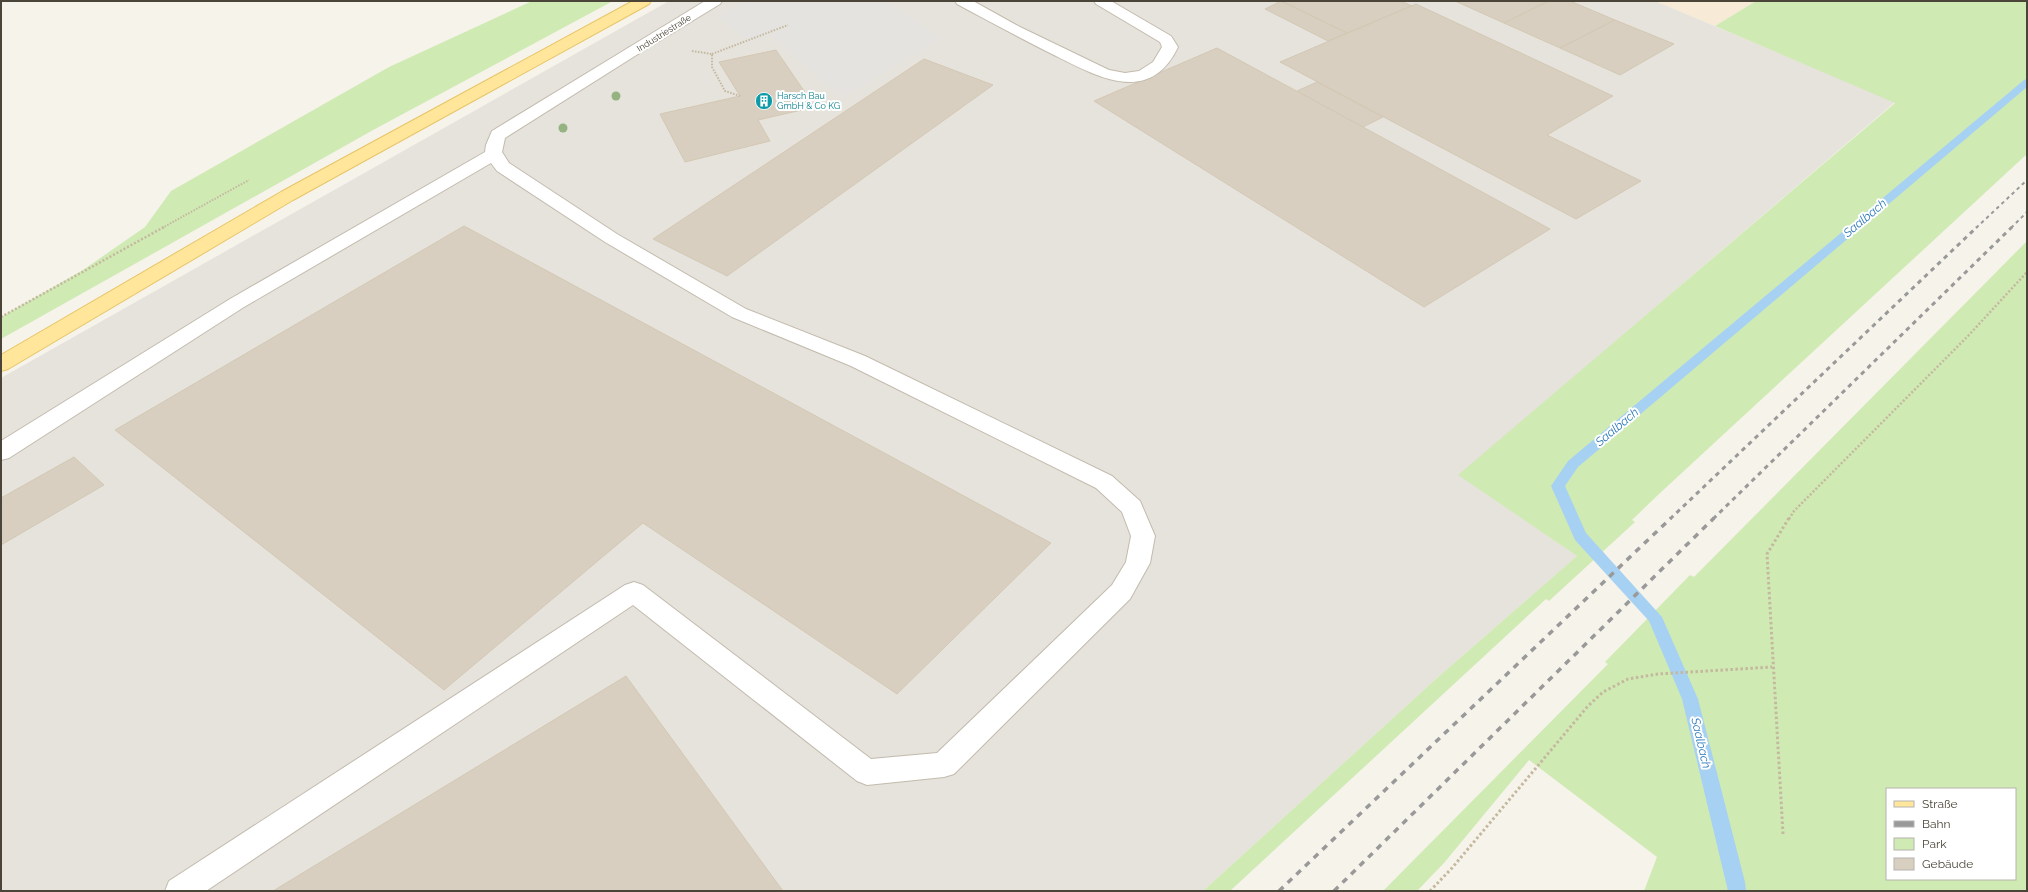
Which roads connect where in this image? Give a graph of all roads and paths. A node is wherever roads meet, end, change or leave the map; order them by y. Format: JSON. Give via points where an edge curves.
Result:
{"nodes":[{"id":1,"x":644,"y":1,"type":"edge"},
{"id":2,"x":715,"y":1,"type":"edge"},
{"id":3,"x":962,"y":1,"type":"edge"},
{"id":4,"x":1101,"y":1,"type":"edge"},
{"id":5,"x":788,"y":25,"type":"dead end"},
{"id":6,"x":638,"y":49,"type":"junction"},
{"id":7,"x":712,"y":54,"type":"junction"},
{"id":8,"x":740,"y":96,"type":"dead end"},
{"id":9,"x":493,"y":156,"type":"junction"},
{"id":10,"x":2027,"y":272,"type":"edge"},
{"id":11,"x":1,"y":364,"type":"edge"},
{"id":12,"x":1,"y":452,"type":"edge"},
{"id":13,"x":1772,"y":668,"type":"junction"},
{"id":14,"x":1782,"y":834,"type":"dead end"},
{"id":15,"x":180,"y":891,"type":"edge"},
{"id":16,"x":1430,"y":891,"type":"edge"}],
"edges":[{"from":1,"to":11,"type":"main road","via":[[287,196]]},
{"from":2,"to":6,"type":"street","name":"Industriestraße"},
{"from":3,"to":4,"type":"street","via":[[1104,74],[1130,77],[1154,72],[1170,47],[1166,39]]},
{"from":5,"to":7,"type":"path"},
{"from":6,"to":7,"type":"path"},
{"from":6,"to":9,"type":"street","name":"Industriestraße","via":[[498,135],[493,146]]},
{"from":7,"to":8,"type":"path","via":[[712,67],[725,91]]},
{"from":9,"to":12,"type":"street","via":[[237,302]]},
{"from":9,"to":15,"type":"street","via":[[502,167],[611,238],[739,314],[858,361],[1104,482],[1132,507],[1143,536],[1138,563],[1121,592],[944,766],[867,772],[634,592]]},
{"from":10,"to":13,"type":"path","via":[[1968,336],[1794,511],[1767,554]]},
{"from":13,"to":14,"type":"path"},
{"from":13,"to":16,"type":"path","via":[[1658,674],[1628,679],[1603,692],[1588,706]]}]}
